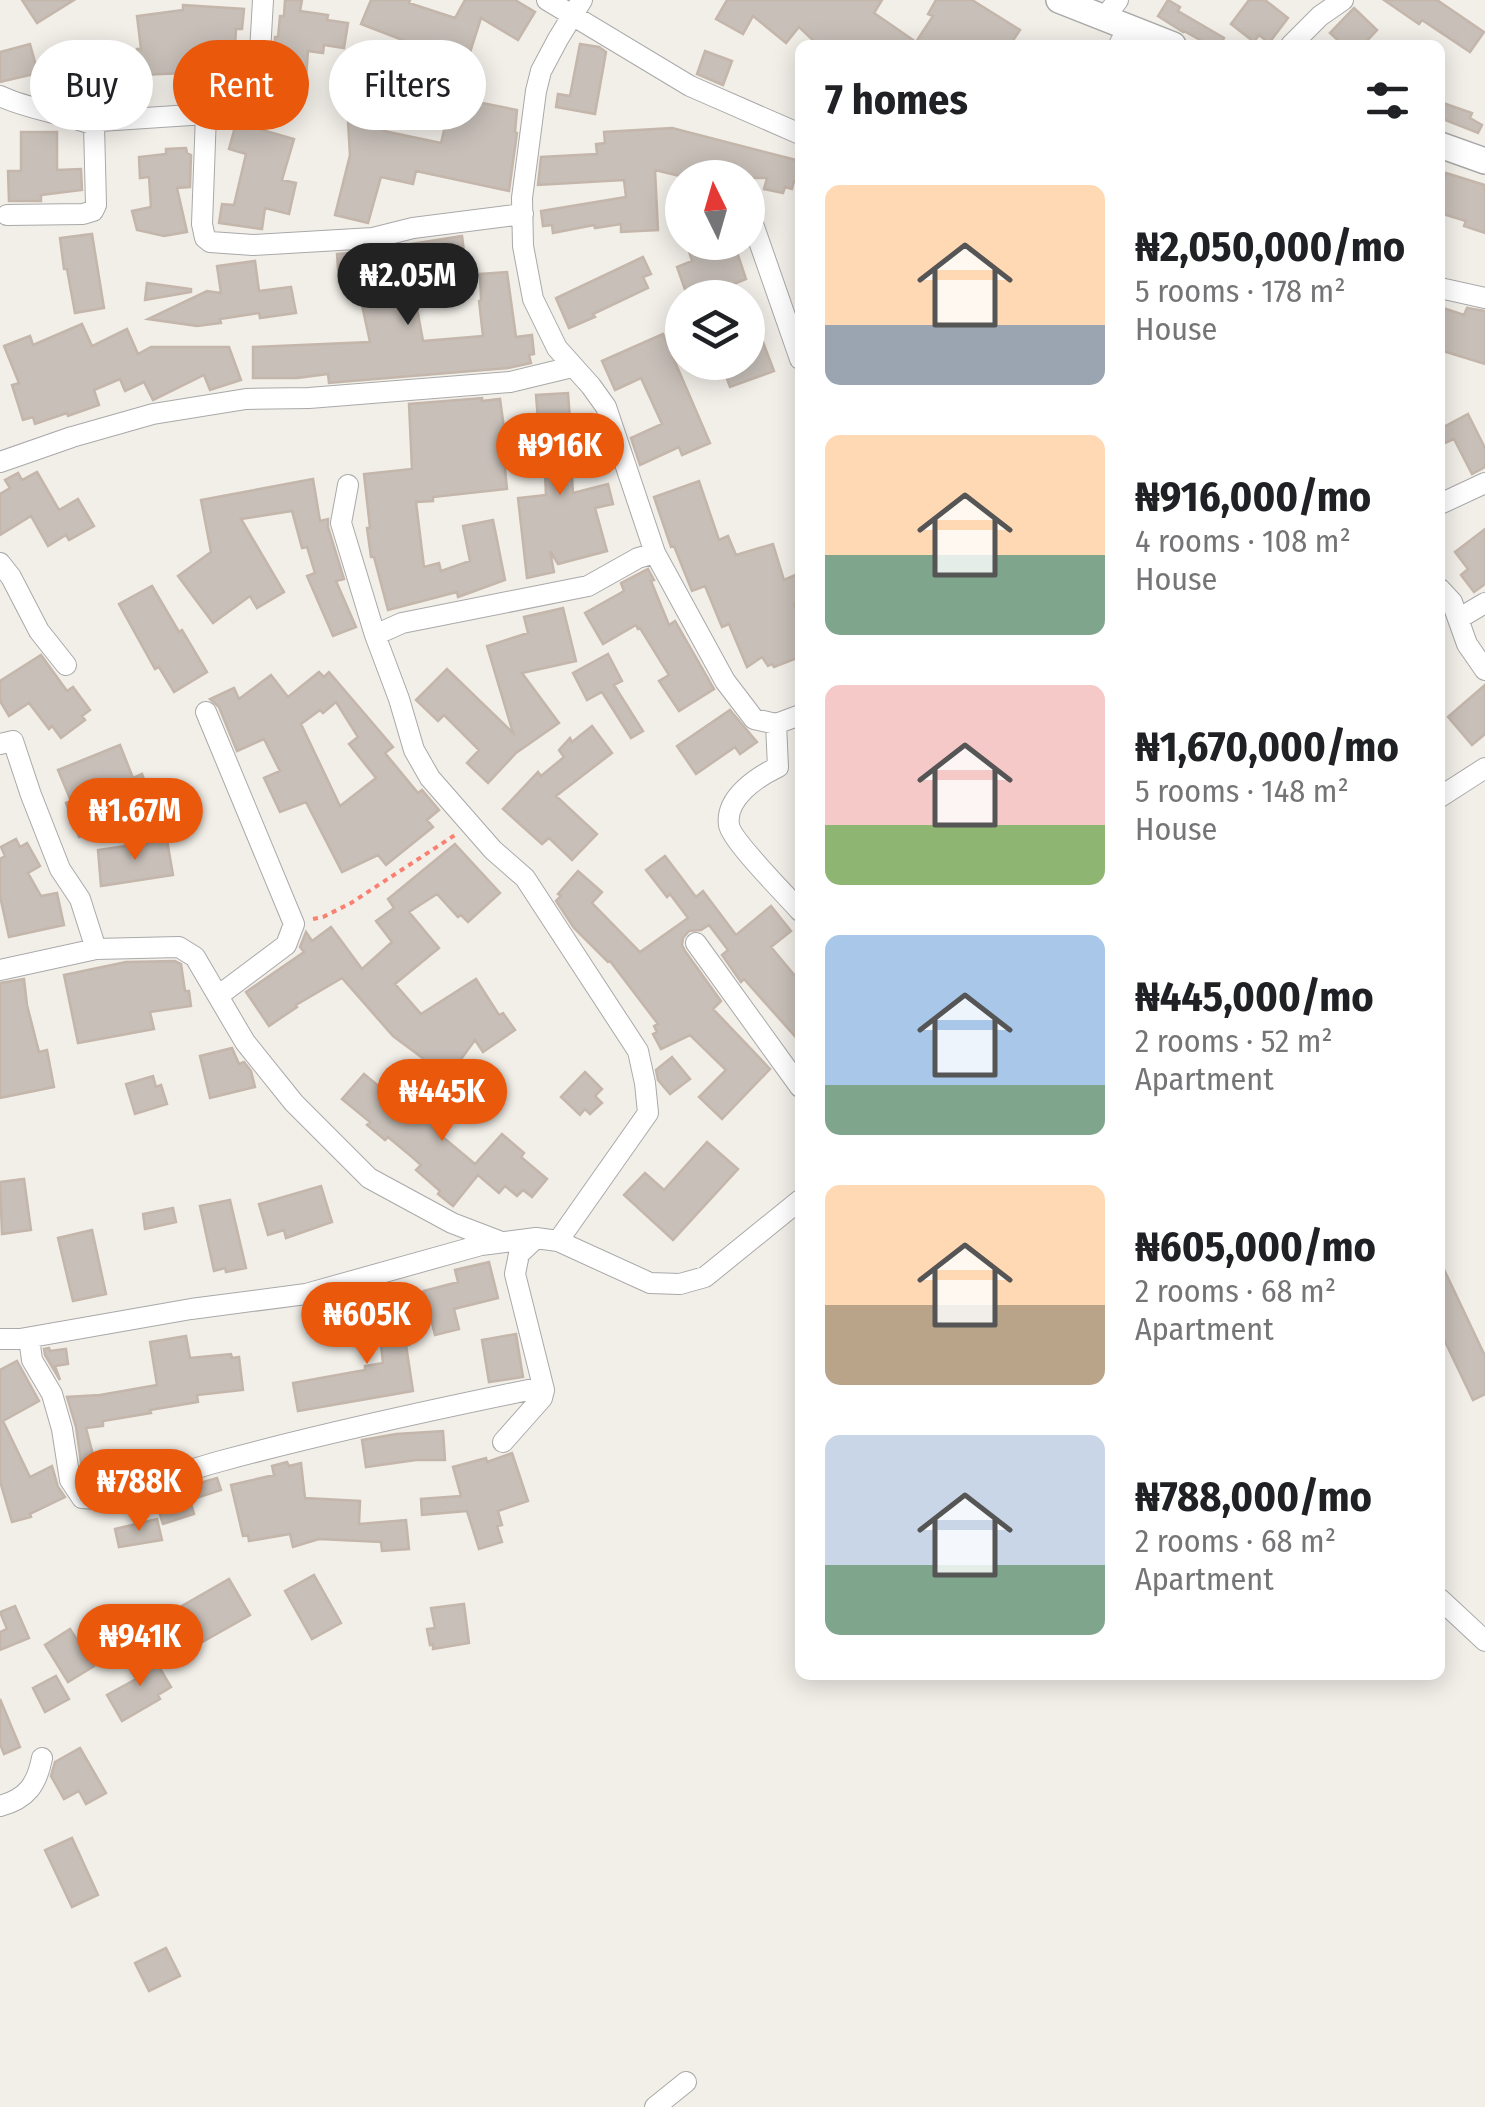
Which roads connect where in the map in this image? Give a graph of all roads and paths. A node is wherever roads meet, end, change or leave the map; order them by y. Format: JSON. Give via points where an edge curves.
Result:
{"nodes":[{"id":1,"x":263,"y":0,"type":"edge"},
{"id":2,"x":547,"y":0,"type":"edge"},
{"id":3,"x":1059,"y":0,"type":"edge"},
{"id":4,"x":1343,"y":0,"type":"edge"},
{"id":5,"x":578,"y":7,"type":"edge"},
{"id":6,"x":1117,"y":22,"type":"edge"},
{"id":7,"x":261,"y":40,"type":"edge"},
{"id":8,"x":1161,"y":40,"type":"edge"},
{"id":9,"x":1296,"y":40,"type":"edge"},
{"id":10,"x":0,"y":96,"type":"edge"},
{"id":11,"x":30,"y":108,"type":"edge"},
{"id":12,"x":94,"y":130,"type":"edge"},
{"id":13,"x":205,"y":130,"type":"edge"},
{"id":14,"x":795,"y":132,"type":"edge"},
{"id":15,"x":1445,"y":147,"type":"edge"},
{"id":16,"x":1485,"y":160,"type":"edge"},
{"id":17,"x":522,"y":214,"type":"junction"},
{"id":18,"x":8,"y":215,"type":"dead end"},
{"id":19,"x":765,"y":257,"type":"edge"},
{"id":20,"x":1445,"y":289,"type":"edge"},
{"id":21,"x":1485,"y":298,"type":"edge"},
{"id":22,"x":795,"y":345,"type":"edge"},
{"id":23,"x":572,"y":366,"type":"junction"},
{"id":24,"x":0,"y":462,"type":"edge"},
{"id":25,"x":1485,"y":484,"type":"edge"},
{"id":26,"x":348,"y":485,"type":"dead end"},
{"id":27,"x":1445,"y":502,"type":"edge"},
{"id":28,"x":655,"y":552,"type":"junction"},
{"id":29,"x":0,"y":563,"type":"edge"},
{"id":30,"x":1445,"y":594,"type":"edge"},
{"id":31,"x":1485,"y":602,"type":"edge"},
{"id":32,"x":1458,"y":619,"type":"junction"},
{"id":33,"x":375,"y":635,"type":"junction"},
{"id":34,"x":66,"y":665,"type":"dead end"},
{"id":35,"x":1485,"y":670,"type":"edge"},
{"id":36,"x":206,"y":712,"type":"dead end"},
{"id":37,"x":795,"y":717,"type":"edge"},
{"id":38,"x":776,"y":724,"type":"junction"},
{"id":39,"x":0,"y":744,"type":"edge"},
{"id":40,"x":1485,"y":768,"type":"edge"},
{"id":41,"x":1445,"y":794,"type":"edge"},
{"id":42,"x":472,"y":824,"type":"junction"},
{"id":43,"x":795,"y":905,"type":"edge"},
{"id":44,"x":294,"y":924,"type":"junction"},
{"id":45,"x":696,"y":943,"type":"dead end"},
{"id":46,"x":96,"y":950,"type":"junction"},
{"id":47,"x":0,"y":970,"type":"edge"},
{"id":48,"x":218,"y":996,"type":"junction"},
{"id":49,"x":795,"y":1080,"type":"edge"},
{"id":50,"x":795,"y":1204,"type":"edge"},
{"id":51,"x":536,"y":1238,"type":"junction"},
{"id":52,"x":558,"y":1241,"type":"junction"},
{"id":53,"x":503,"y":1242,"type":"junction"},
{"id":54,"x":29,"y":1338,"type":"junction"},
{"id":55,"x":0,"y":1339,"type":"edge"},
{"id":56,"x":544,"y":1387,"type":"junction"},
{"id":57,"x":502,"y":1442,"type":"dead end"},
{"id":58,"x":1445,"y":1603,"type":"edge"},
{"id":59,"x":1482,"y":1636,"type":"edge"},
{"id":60,"x":42,"y":1758,"type":"dead end"},
{"id":61,"x":0,"y":1806,"type":"edge"},
{"id":62,"x":686,"y":2082,"type":"dead end"},
{"id":63,"x":655,"y":2107,"type":"edge"}],
"edges":[{"from":1,"to":7,"type":"street"},
{"from":2,"to":5,"type":"street"},
{"from":3,"to":6,"type":"street"},
{"from":4,"to":9,"type":"street"},
{"from":5,"to":14,"type":"street","via":[[690,86]]},
{"from":5,"to":17,"type":"street","via":[[541,70]]},
{"from":6,"to":8,"type":"street"},
{"from":10,"to":11,"type":"street"},
{"from":12,"to":18,"type":"street","via":[[92,211]]},
{"from":13,"to":17,"type":"street","via":[[202,224],[210,242],[373,238]]},
{"from":15,"to":16,"type":"street"},
{"from":17,"to":23,"type":"street","via":[[534,299]]},
{"from":19,"to":22,"type":"street"},
{"from":20,"to":21,"type":"street"},
{"from":23,"to":24,"type":"street","via":[[510,382],[246,400],[153,414]]},
{"from":23,"to":28,"type":"street","via":[[606,407]]},
{"from":25,"to":27,"type":"street"},
{"from":26,"to":33,"type":"street","via":[[341,523]]},
{"from":28,"to":33,"type":"street","via":[[588,586]]},
{"from":28,"to":38,"type":"street","via":[[725,680],[754,719]]},
{"from":29,"to":34,"type":"street","via":[[38,631]]},
{"from":30,"to":32,"type":"street"},
{"from":31,"to":32,"type":"street"},
{"from":32,"to":35,"type":"street"},
{"from":33,"to":42,"type":"street","via":[[414,750]]},
{"from":36,"to":44,"type":"street"},
{"from":37,"to":38,"type":"street"},
{"from":38,"to":43,"type":"street","via":[[778,767],[744,790],[728,826]]},
{"from":39,"to":46,"type":"street","via":[[13,741]]},
{"from":40,"to":41,"type":"street"},
{"from":42,"to":44,"type":"path","via":[[351,903]]},
{"from":42,"to":52,"type":"street","via":[[526,878],[638,1051],[646,1083],[648,1112]]},
{"from":44,"to":48,"type":"street","via":[[286,945]]},
{"from":45,"to":49,"type":"street"},
{"from":46,"to":47,"type":"street"},
{"from":46,"to":48,"type":"street","via":[[180,947],[195,957]]},
{"from":48,"to":53,"type":"street","via":[[294,1103],[370,1178]]},
{"from":50,"to":52,"type":"street","via":[[705,1277],[680,1284],[650,1282]]},
{"from":51,"to":52,"type":"street"},
{"from":51,"to":53,"type":"street"},
{"from":51,"to":56,"type":"street","via":[[519,1254],[515,1274]]},
{"from":53,"to":54,"type":"street","via":[[306,1294]]},
{"from":54,"to":55,"type":"street"},
{"from":54,"to":56,"type":"street","via":[[32,1360],[52,1394],[70,1480],[82,1498],[97,1500],[216,1462]]},
{"from":56,"to":57,"type":"street","via":[[542,1398]]},
{"from":58,"to":59,"type":"street"},
{"from":60,"to":61,"type":"street","via":[[38,1781]]},
{"from":62,"to":63,"type":"street"}]}
